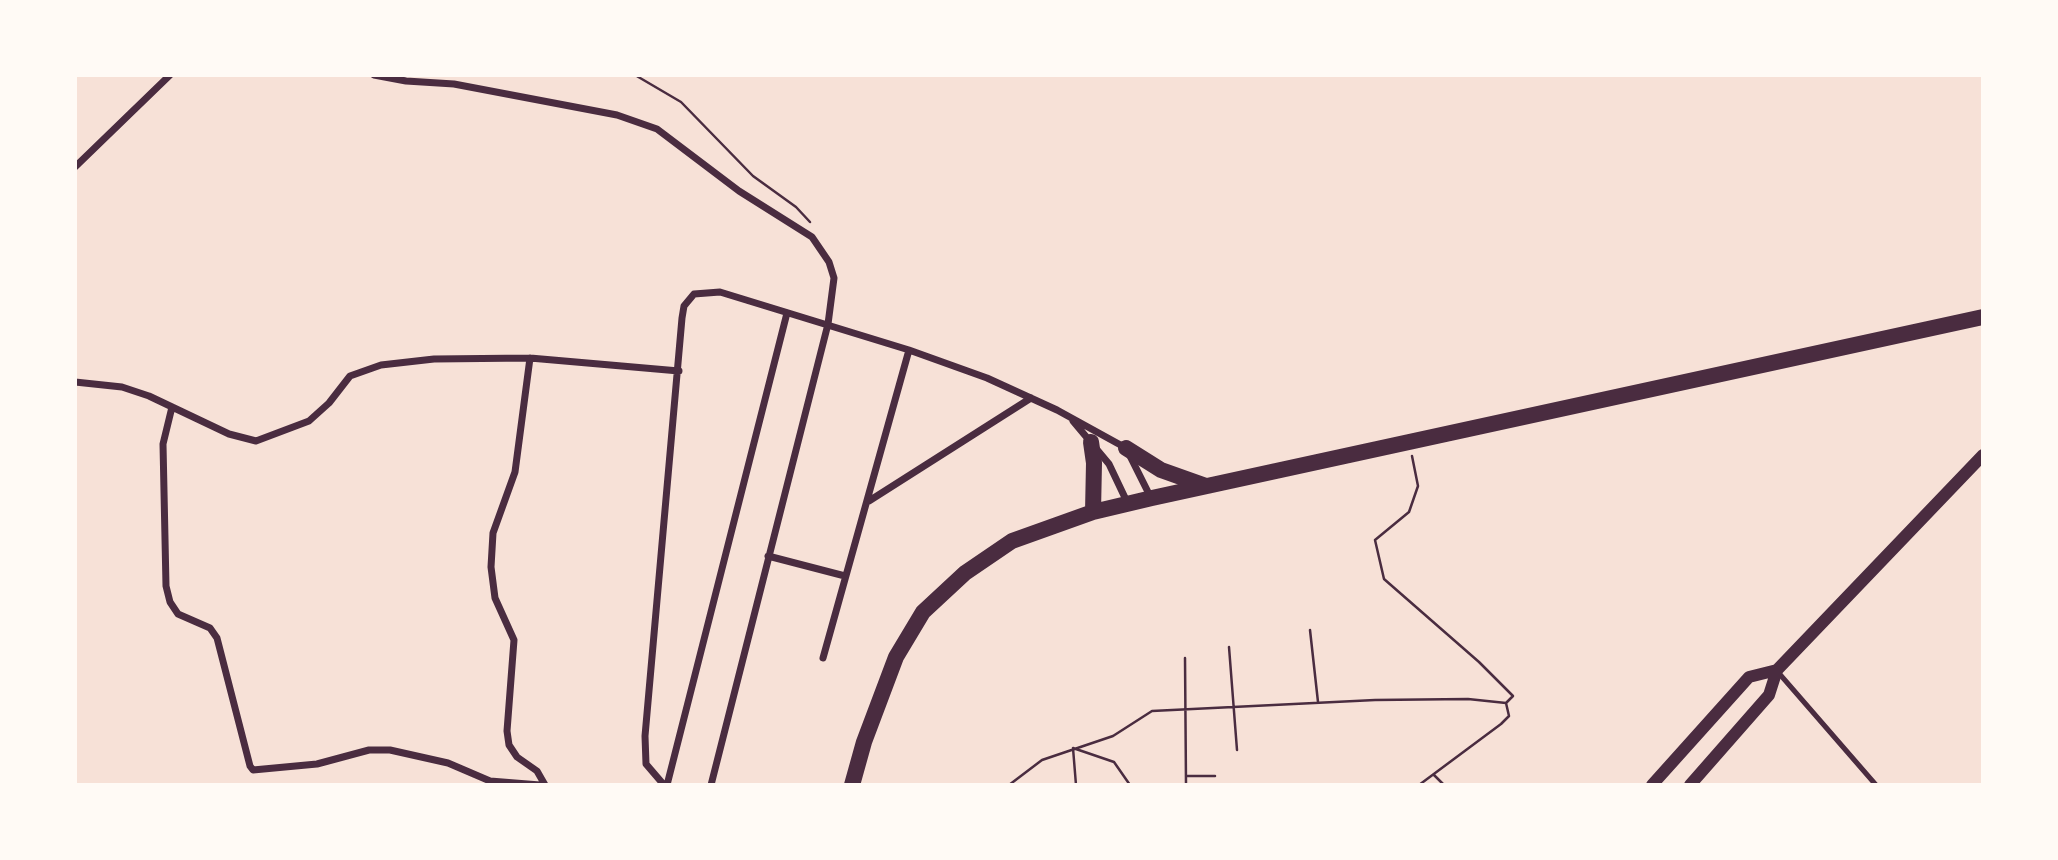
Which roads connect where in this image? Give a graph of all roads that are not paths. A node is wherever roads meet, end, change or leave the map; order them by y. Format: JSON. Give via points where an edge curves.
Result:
{"nodes":[{"id":1,"x":170,"y":75,"type":"edge"},
{"id":2,"x":374,"y":75,"type":"edge"},
{"id":3,"x":75,"y":167,"type":"edge"},
{"id":4,"x":787,"y":313,"type":"junction"},
{"id":5,"x":1983,"y":317,"type":"edge"},
{"id":6,"x":828,"y":324,"type":"junction"},
{"id":7,"x":909,"y":349,"type":"junction"},
{"id":8,"x":530,"y":358,"type":"junction"},
{"id":9,"x":679,"y":371,"type":"junction"},
{"id":10,"x":75,"y":382,"type":"edge"},
{"id":11,"x":1031,"y":398,"type":"junction"},
{"id":12,"x":173,"y":407,"type":"junction"},
{"id":13,"x":1068,"y":416,"type":"junction"},
{"id":14,"x":1091,"y":442,"type":"junction"},
{"id":15,"x":1126,"y":448,"type":"junction"},
{"id":16,"x":1983,"y":455,"type":"edge"},
{"id":17,"x":1208,"y":486,"type":"junction"},
{"id":18,"x":1152,"y":498,"type":"junction"},
{"id":19,"x":868,"y":502,"type":"junction"},
{"id":20,"x":1128,"y":504,"type":"junction"},
{"id":21,"x":1093,"y":512,"type":"junction"},
{"id":22,"x":768,"y":556,"type":"junction"},
{"id":23,"x":845,"y":576,"type":"junction"},
{"id":24,"x":823,"y":657,"type":"dead end"},
{"id":25,"x":1777,"y":670,"type":"junction"},
{"id":26,"x":543,"y":785,"type":"edge"},
{"id":27,"x":665,"y":785,"type":"edge"},
{"id":28,"x":711,"y":785,"type":"edge"},
{"id":29,"x":852,"y":785,"type":"edge"},
{"id":30,"x":1652,"y":785,"type":"edge"},
{"id":31,"x":1690,"y":785,"type":"edge"},
{"id":32,"x":1876,"y":785,"type":"edge"}],
"edges":[{"from":1,"to":3,"type":"street"},
{"from":2,"to":6,"type":"street","via":[[454,84],[648,125],[812,237],[834,278]]},
{"from":4,"to":6,"type":"street"},
{"from":4,"to":9,"type":"street","via":[[720,292],[694,294],[684,306]]},
{"from":4,"to":27,"type":"street"},
{"from":5,"to":17,"type":"main road"},
{"from":6,"to":7,"type":"street"},
{"from":6,"to":22,"type":"street"},
{"from":7,"to":11,"type":"street"},
{"from":7,"to":19,"type":"street"},
{"from":8,"to":9,"type":"street"},
{"from":8,"to":12,"type":"street","via":[[434,359],[363,369],[350,376],[320,414],[256,441],[229,434]]},
{"from":8,"to":26,"type":"street","via":[[515,472],[493,533],[491,567],[495,598],[514,640],[509,745],[537,771]]},
{"from":9,"to":27,"type":"street","via":[[645,736],[646,764]]},
{"from":10,"to":12,"type":"street","via":[[122,387]]},
{"from":11,"to":13,"type":"street"},
{"from":11,"to":19,"type":"street"},
{"from":12,"to":26,"type":"street","via":[[163,444],[166,586],[178,614],[210,628],[217,638],[253,770],[390,750],[448,763],[481,779]]},
{"from":13,"to":14,"type":"street"},
{"from":13,"to":15,"type":"street"},
{"from":14,"to":20,"type":"street","via":[[1109,464]]},
{"from":14,"to":21,"type":"main road"},
{"from":15,"to":17,"type":"main road","via":[[1161,470]]},
{"from":15,"to":18,"type":"street"},
{"from":16,"to":25,"type":"street"},
{"from":17,"to":18,"type":"main road"},
{"from":18,"to":20,"type":"main road"},
{"from":19,"to":23,"type":"street"},
{"from":20,"to":21,"type":"main road"},
{"from":21,"to":29,"type":"main road","via":[[1012,541],[965,573],[923,612],[895,657]]},
{"from":22,"to":23,"type":"street"},
{"from":22,"to":28,"type":"street"},
{"from":23,"to":24,"type":"street"},
{"from":25,"to":30,"type":"street","via":[[1749,677]]},
{"from":25,"to":31,"type":"street","via":[[1769,695]]},
{"from":25,"to":32,"type":"lane"}]}
